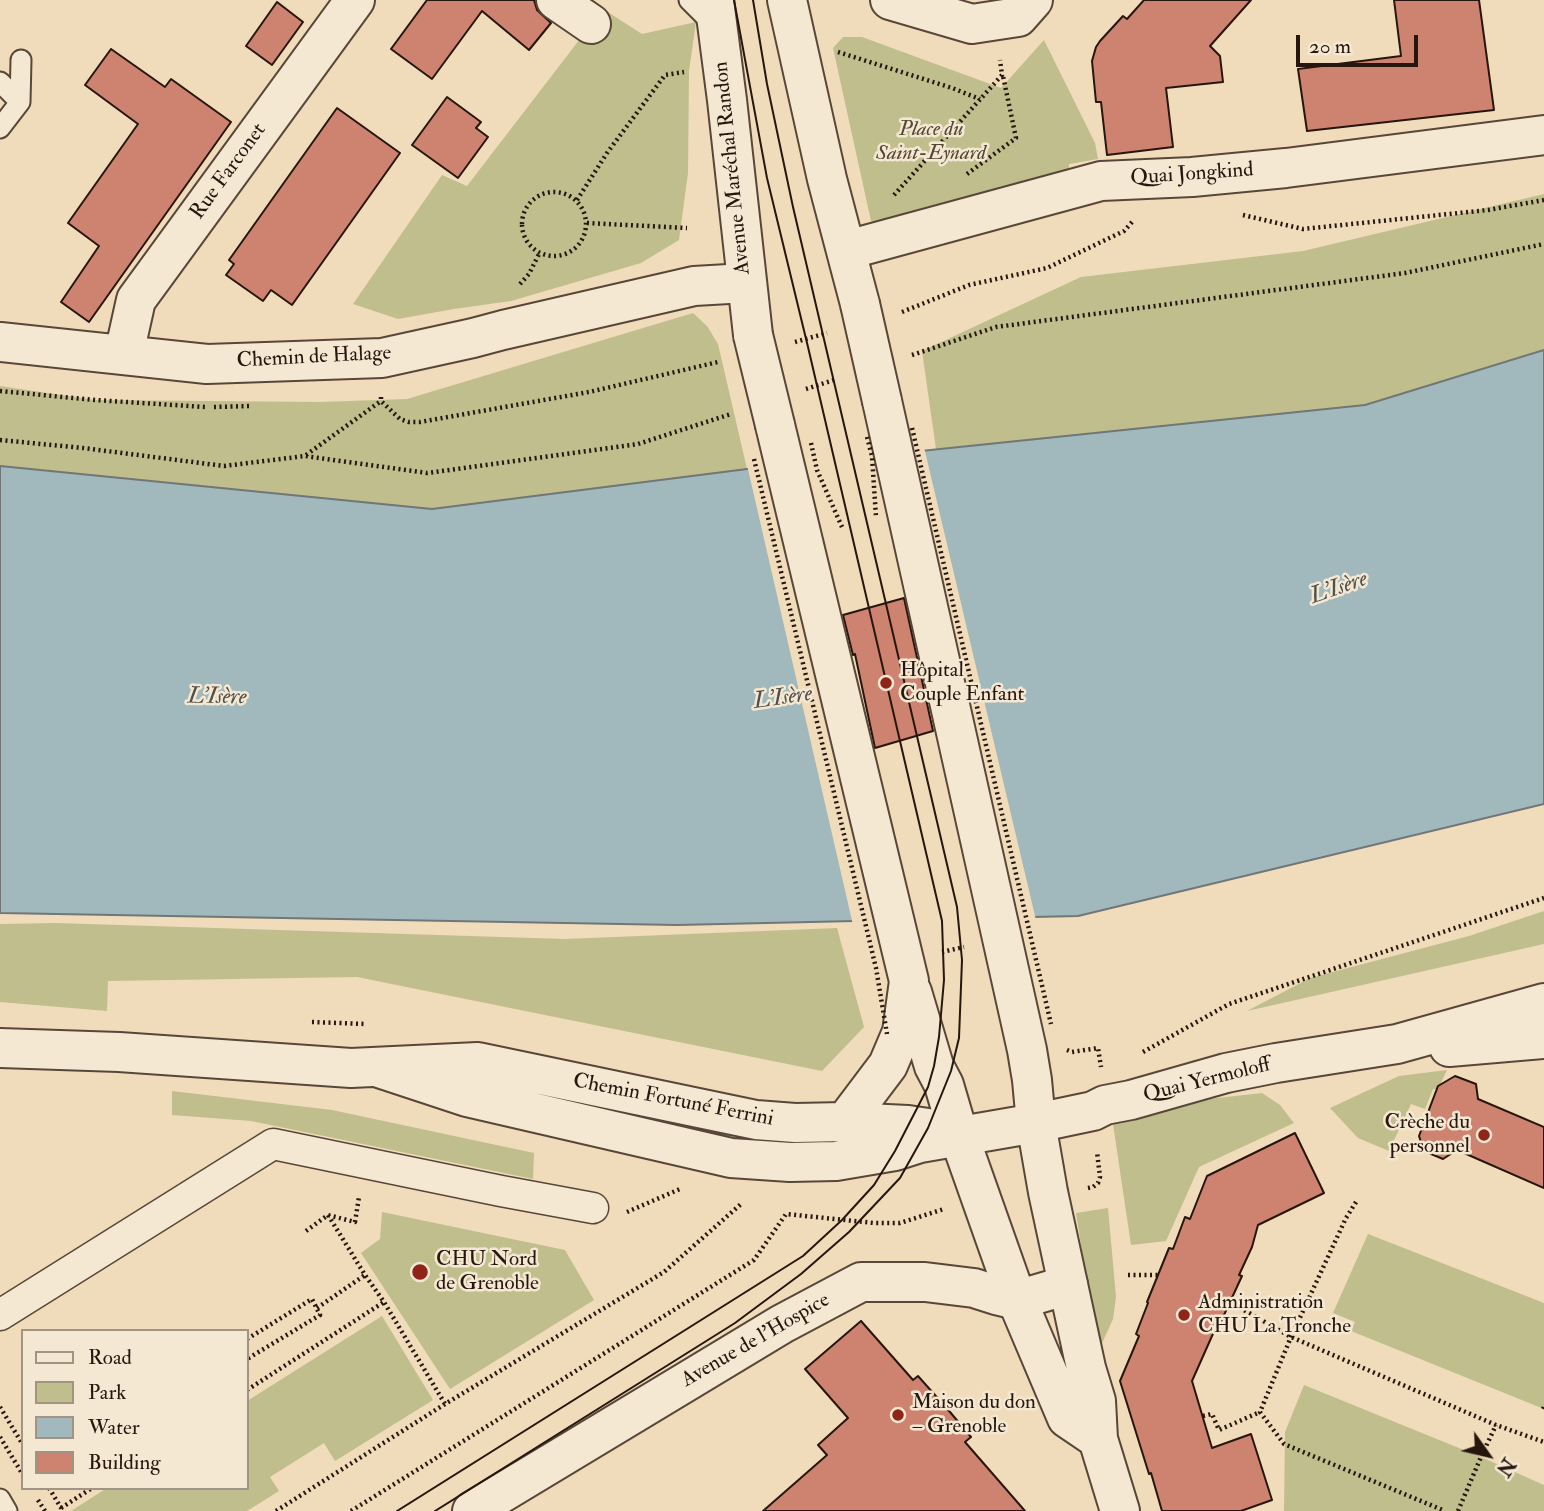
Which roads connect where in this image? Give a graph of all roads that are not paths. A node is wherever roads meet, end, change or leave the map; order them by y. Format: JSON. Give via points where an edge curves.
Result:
{"nodes":[{"id":1,"x":355,"y":0,"type":"edge"},
{"id":2,"x":556,"y":0,"type":"edge"},
{"id":3,"x":688,"y":0,"type":"edge"},
{"id":4,"x":787,"y":0,"type":"edge"},
{"id":5,"x":890,"y":0,"type":"edge"},
{"id":6,"x":1015,"y":13,"type":"edge"},
{"id":7,"x":715,"y":14,"type":"edge"},
{"id":8,"x":591,"y":24,"type":"dead end"},
{"id":9,"x":20,"y":60,"type":"dead end"},
{"id":10,"x":0,"y":82,"type":"edge"},
{"id":11,"x":20,"y":102,"type":"junction"},
{"id":12,"x":0,"y":128,"type":"edge"},
{"id":13,"x":1544,"y":135,"type":"edge"},
{"id":14,"x":847,"y":250,"type":"junction"},
{"id":15,"x":746,"y":283,"type":"junction"},
{"id":16,"x":0,"y":342,"type":"edge"},
{"id":17,"x":124,"y":354,"type":"junction"},
{"id":18,"x":1544,"y":1003,"type":"edge"},
{"id":19,"x":905,"y":1034,"type":"junction"},
{"id":20,"x":1544,"y":1039,"type":"edge"},
{"id":21,"x":0,"y":1048,"type":"edge"},
{"id":22,"x":1381,"y":1048,"type":"junction"},
{"id":23,"x":376,"y":1067,"type":"junction"},
{"id":24,"x":845,"y":1122,"type":"junction"},
{"id":25,"x":1036,"y":1123,"type":"junction"},
{"id":26,"x":959,"y":1136,"type":"junction"},
{"id":27,"x":593,"y":1208,"type":"road end"},
{"id":28,"x":1068,"y":1285,"type":"junction"},
{"id":29,"x":1017,"y":1300,"type":"junction"},
{"id":30,"x":0,"y":1315,"type":"edge"},
{"id":31,"x":1098,"y":1439,"type":"junction"},
{"id":32,"x":0,"y":1499,"type":"edge"},
{"id":33,"x":8,"y":1511,"type":"edge"},
{"id":34,"x":472,"y":1511,"type":"edge"},
{"id":35,"x":1120,"y":1511,"type":"edge"}],
"edges":[{"from":1,"to":17,"type":"street","name":"Rue Farconet","via":[[136,300]]},
{"from":2,"to":8,"type":"street"},
{"from":3,"to":7,"type":"lane"},
{"from":4,"to":14,"type":"street"},
{"from":5,"to":6,"type":"street","via":[[972,24]]},
{"from":7,"to":15,"type":"street","name":"Avenue Maréchal Randon"},
{"from":9,"to":11,"type":"lane"},
{"from":10,"to":11,"type":"lane"},
{"from":11,"to":12,"type":"lane"},
{"from":13,"to":14,"type":"street","name":"Quai Jongkind","via":[[1286,168],[1101,181]]},
{"from":14,"to":25,"type":"street","bridge":true,"via":[[942,666],[1041,1027],[1027,1050]]},
{"from":15,"to":17,"type":"street","name":"Chemin de Halage","via":[[694,286],[382,358],[207,364]]},
{"from":15,"to":19,"type":"street","name":"Avenue Maréchal Randon","bridge":true,"via":[[753,335],[920,968]]},
{"from":16,"to":17,"type":"street","name":"Chemin de Halage"},
{"from":18,"to":22,"type":"street","name":"Quai Yermoloff"},
{"from":19,"to":24,"type":"street"},
{"from":19,"to":26,"type":"street","name":"Avenue Maréchal Randon","via":[[944,1086]]},
{"from":20,"to":22,"type":"street","name":"Quai Yermoloff","via":[[1397,1051]]},
{"from":21,"to":23,"type":"street","name":"Chemin Fortuné Ferrini"},
{"from":22,"to":25,"type":"street","name":"Quai Yermoloff","via":[[1226,1073]]},
{"from":23,"to":24,"type":"street","name":"Chemin Fortuné Ferrini","via":[[478,1062],[756,1120]]},
{"from":23,"to":26,"type":"street","name":"Chemin Fortuné Ferrini","via":[[467,1097],[731,1158],[836,1161]]},
{"from":24,"to":26,"type":"street","name":"Chemin Fortuné Ferrini","via":[[908,1125]]},
{"from":25,"to":26,"type":"street","name":"Quai Yermoloff"},
{"from":25,"to":28,"type":"street"},
{"from":26,"to":29,"type":"street","name":"Avenue Maréchal Randon"},
{"from":27,"to":30,"type":"street","via":[[273,1144]]},
{"from":28,"to":29,"type":"street"},
{"from":28,"to":31,"type":"street","via":[[1096,1401]]},
{"from":29,"to":31,"type":"street","name":"Avenue Maréchal Randon","via":[[1067,1418]]},
{"from":29,"to":34,"type":"street","name":"Avenue de l'Hospice","via":[[974,1288],[925,1282],[861,1282],[782,1324]]},
{"from":31,"to":35,"type":"street"},
{"from":32,"to":33,"type":"lane"}]}
